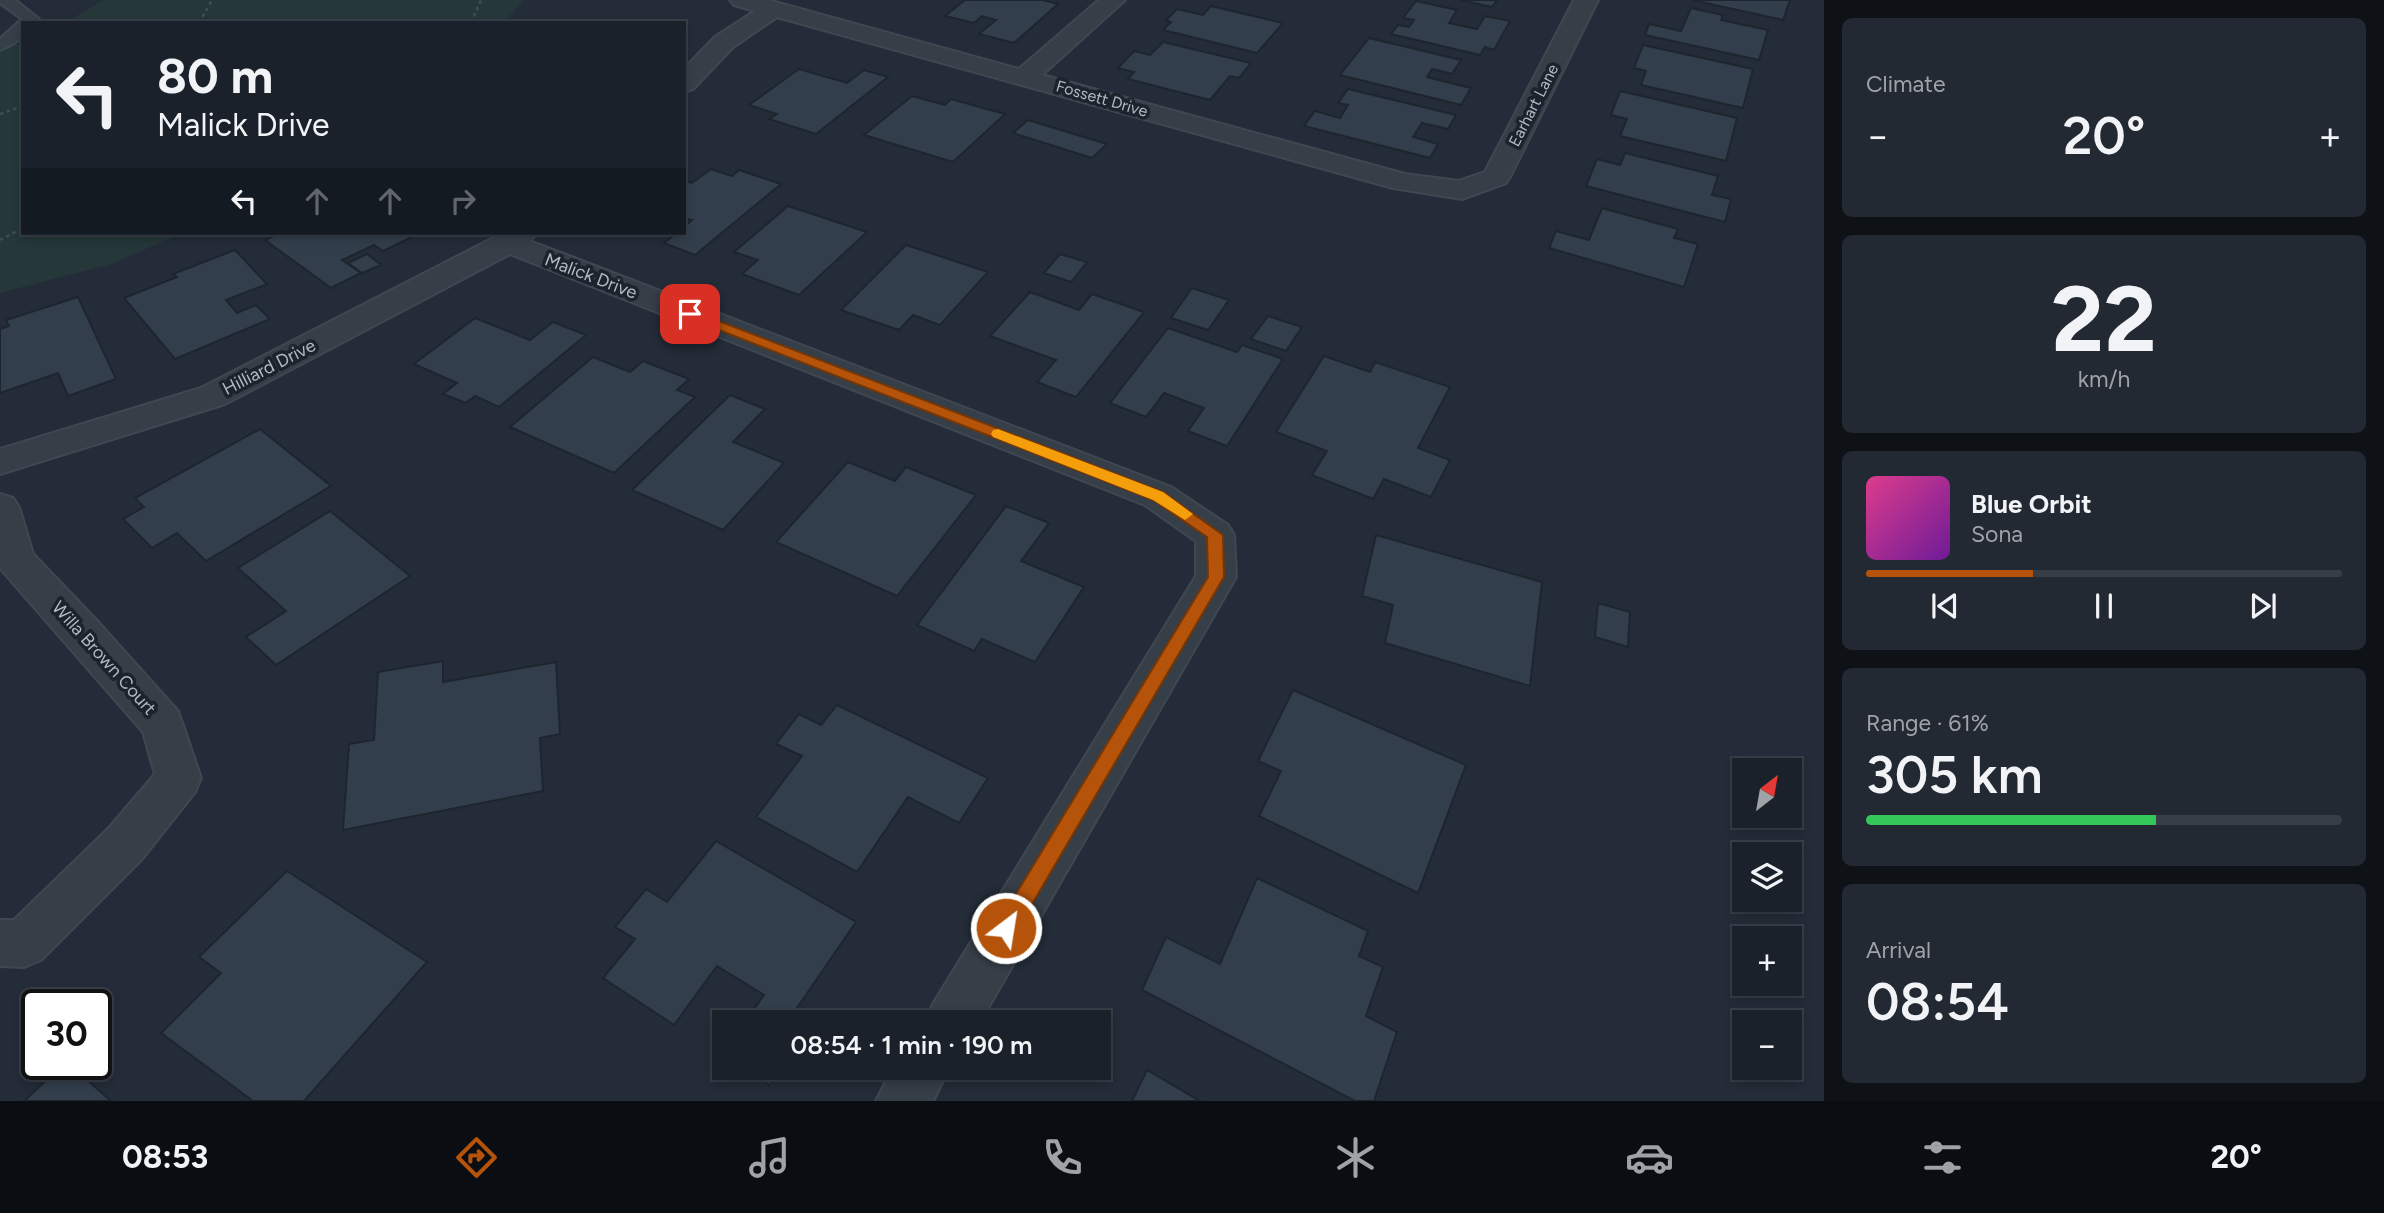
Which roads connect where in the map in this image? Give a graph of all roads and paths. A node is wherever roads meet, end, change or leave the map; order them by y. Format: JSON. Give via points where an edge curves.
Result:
{"nodes":[{"id":1,"x":5,"y":0,"type":"edge"},
{"id":2,"x":212,"y":0,"type":"edge"},
{"id":3,"x":481,"y":0,"type":"edge"},
{"id":4,"x":742,"y":0,"type":"edge"},
{"id":5,"x":1113,"y":0,"type":"edge"},
{"id":6,"x":1586,"y":0,"type":"edge"},
{"id":7,"x":773,"y":9,"type":"junction"},
{"id":8,"x":29,"y":21,"type":"edge"},
{"id":9,"x":201,"y":21,"type":"edge"},
{"id":10,"x":472,"y":21,"type":"edge"},
{"id":11,"x":21,"y":29,"type":"edge"},
{"id":12,"x":0,"y":45,"type":"edge"},
{"id":13,"x":1026,"y":76,"type":"junction"},
{"id":14,"x":686,"y":82,"type":"edge"},
{"id":15,"x":21,"y":107,"type":"edge"},
{"id":16,"x":0,"y":114,"type":"edge"},
{"id":17,"x":1462,"y":190,"type":"joint"},
{"id":18,"x":21,"y":229,"type":"edge"},
{"id":19,"x":515,"y":238,"type":"edge"},
{"id":20,"x":0,"y":240,"type":"edge"},
{"id":21,"x":0,"y":462,"type":"edge"},
{"id":22,"x":0,"y":507,"type":"edge"},
{"id":23,"x":0,"y":943,"type":"edge"},
{"id":24,"x":958,"y":1010,"type":"edge"},
{"id":25,"x":916,"y":1080,"type":"edge"},
{"id":26,"x":903,"y":1101,"type":"edge"}],
"edges":[{"from":1,"to":8,"type":"lane"},
{"from":2,"to":9,"type":"path"},
{"from":3,"to":10,"type":"path"},
{"from":4,"to":7,"type":"street","name":"Fossett Drive"},
{"from":5,"to":13,"type":"street"},
{"from":6,"to":17,"type":"street","name":"Earhart Lane","via":[[1496,177]]},
{"from":7,"to":13,"type":"street","name":"Fossett Drive"},
{"from":7,"to":14,"type":"street","via":[[724,42]]},
{"from":11,"to":12,"type":"lane"},
{"from":13,"to":17,"type":"street","name":"Fossett Drive","via":[[1403,182]]},
{"from":15,"to":16,"type":"path"},
{"from":18,"to":20,"type":"path"},
{"from":19,"to":21,"type":"street","name":"Hilliard Drive","via":[[213,396]]},
{"from":19,"to":24,"type":"street","name":"Malick Drive","via":[[1158,496],[1215,535],[1216,577]]},
{"from":22,"to":23,"type":"street","name":"Willa Brown Court","via":[[15,560],[163,724],[179,778],[125,844],[24,944]]},
{"from":25,"to":26,"type":"street"}]}
